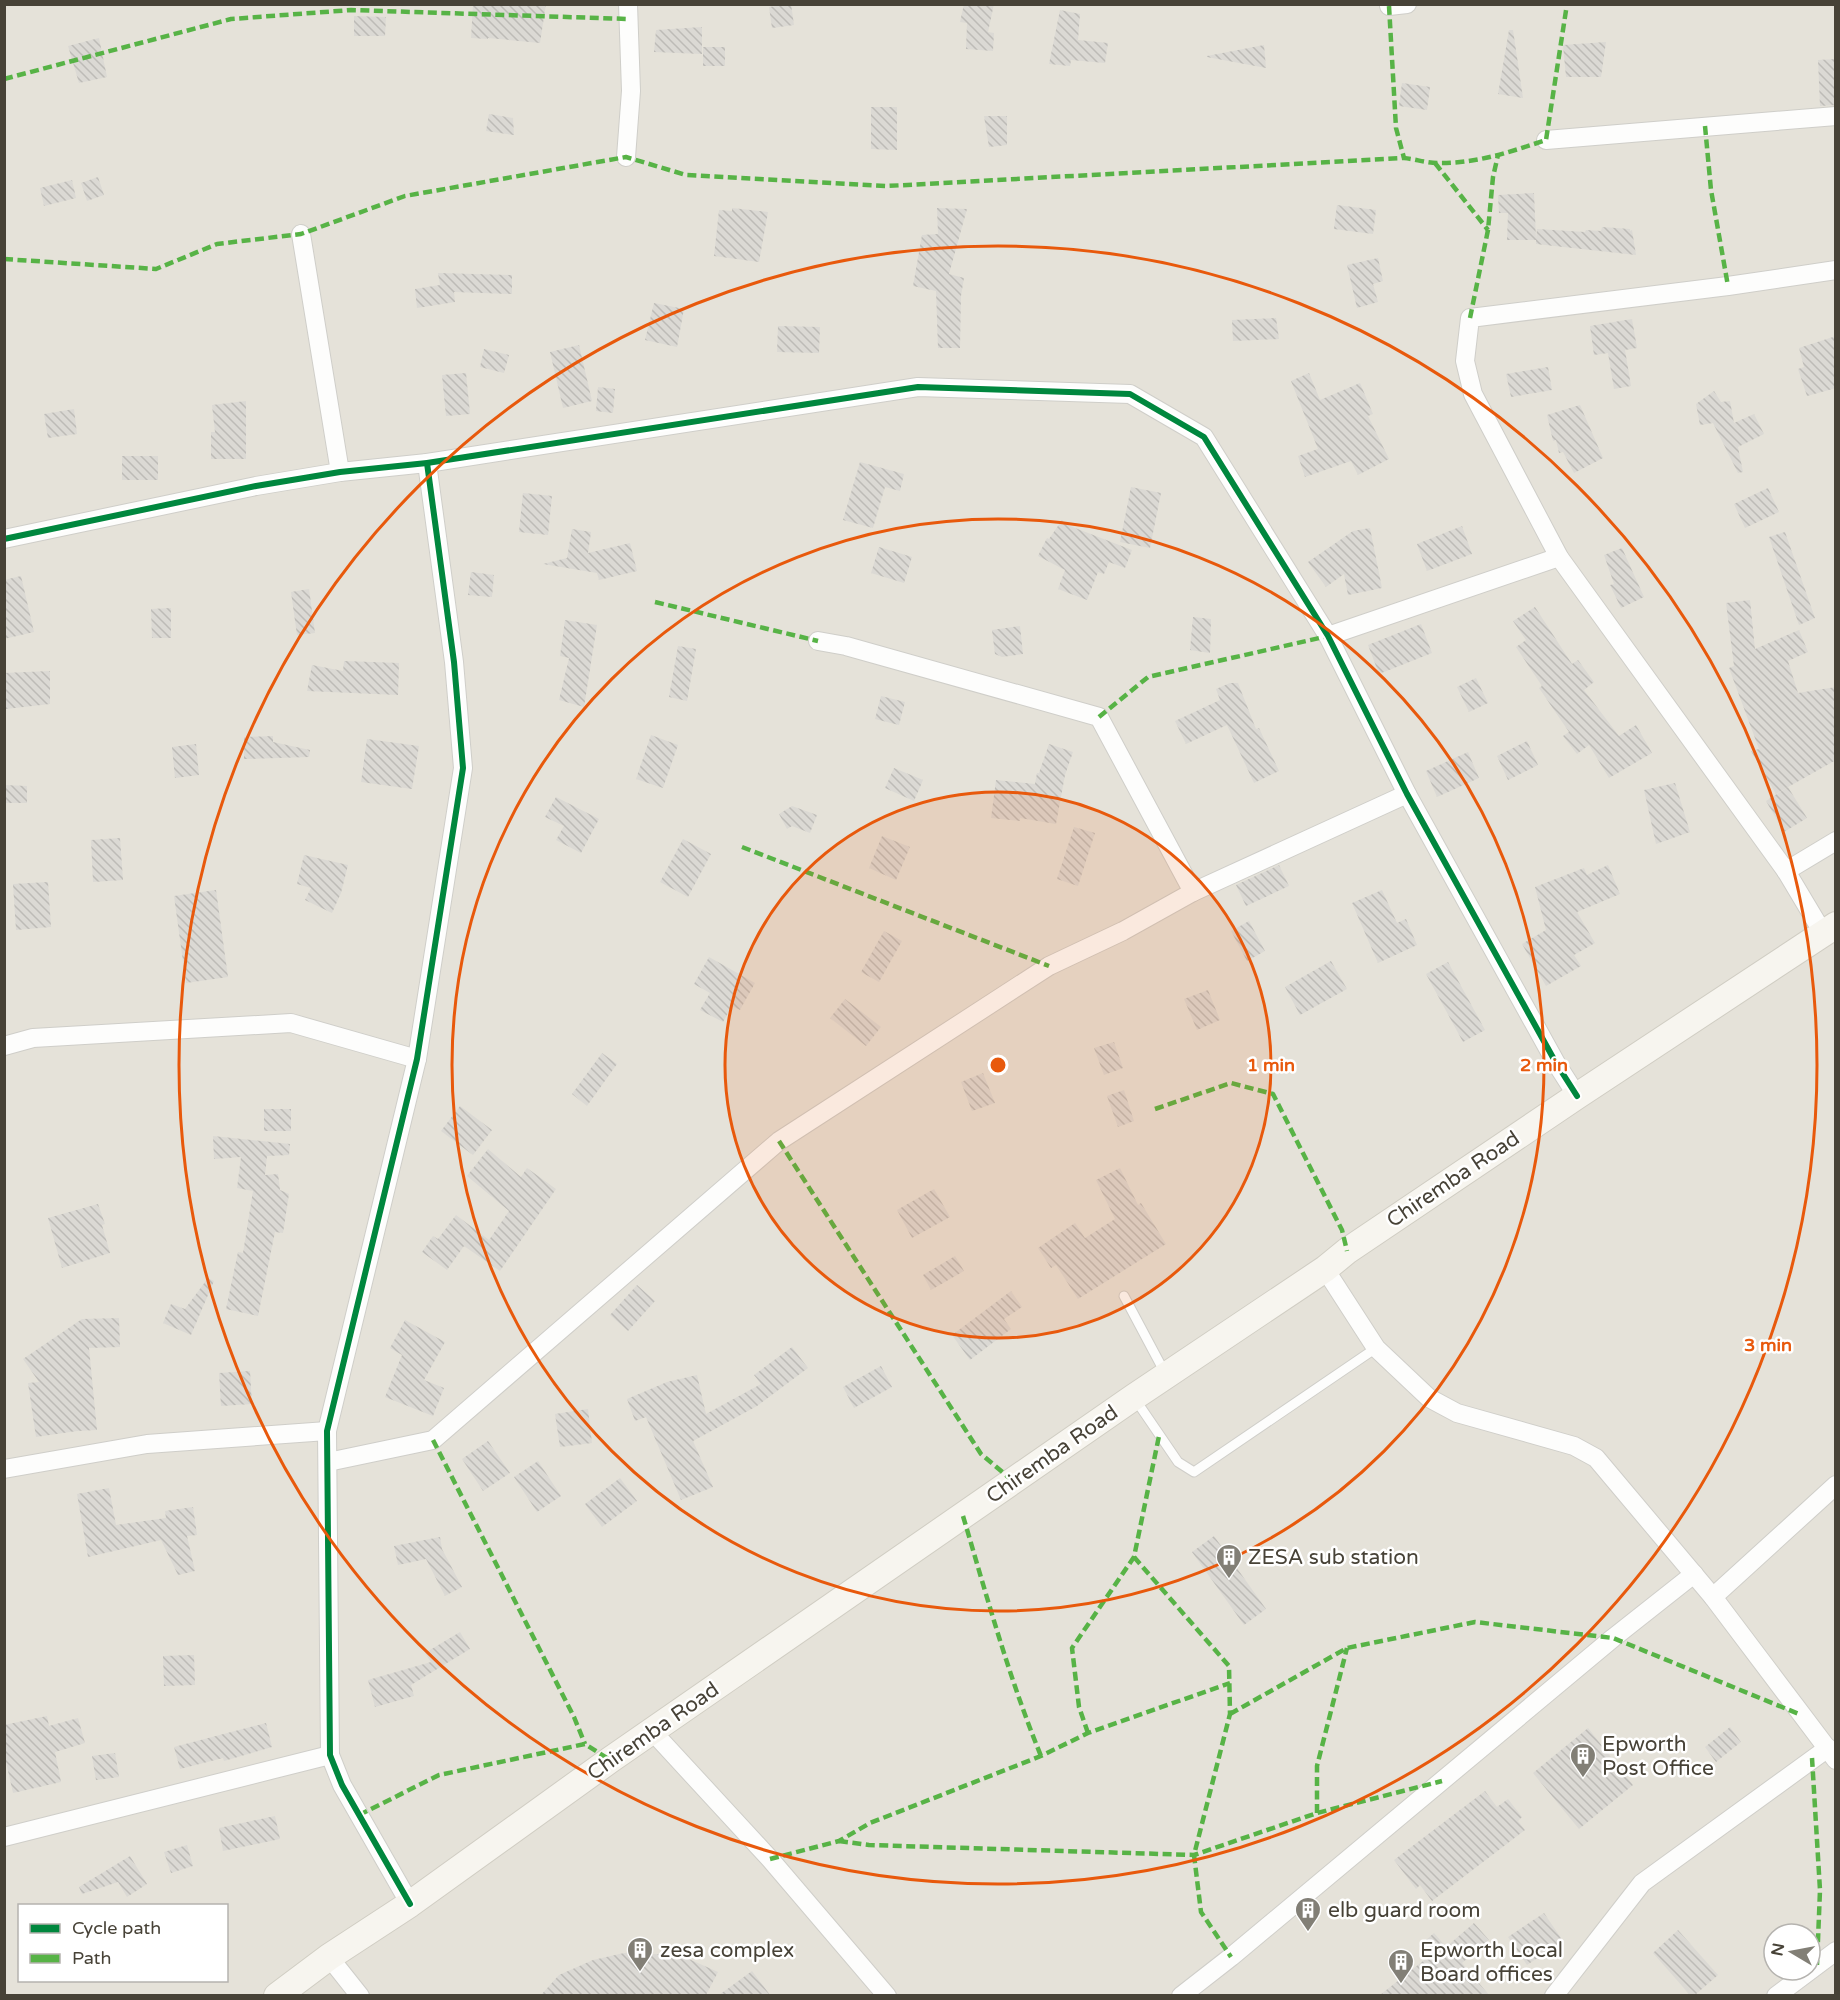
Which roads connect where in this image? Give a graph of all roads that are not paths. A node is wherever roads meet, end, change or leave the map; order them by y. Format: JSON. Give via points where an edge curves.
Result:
{"nodes":[{"id":1,"x":628,"y":4,"type":"edge"},
{"id":2,"x":1836,"y":116,"type":"edge"},
{"id":3,"x":1546,"y":140,"type":"dead end"},
{"id":4,"x":626,"y":157,"type":"dead end"},
{"id":5,"x":301,"y":234,"type":"dead end"},
{"id":6,"x":1836,"y":270,"type":"edge"},
{"id":7,"x":427,"y":463,"type":"junction"},
{"id":8,"x":340,"y":472,"type":"junction"},
{"id":9,"x":4,"y":539,"type":"edge"},
{"id":10,"x":1559,"y":556,"type":"junction"},
{"id":11,"x":1328,"y":636,"type":"junction"},
{"id":12,"x":818,"y":641,"type":"dead end"},
{"id":13,"x":1407,"y":794,"type":"junction"},
{"id":14,"x":1836,"y":841,"type":"edge"},
{"id":15,"x":1786,"y":871,"type":"junction"},
{"id":16,"x":1193,"y":892,"type":"junction"},
{"id":17,"x":1829,"y":929,"type":"edge"},
{"id":18,"x":4,"y":1046,"type":"edge"},
{"id":19,"x":417,"y":1059,"type":"junction"},
{"id":20,"x":1577,"y":1096,"type":"junction"},
{"id":21,"x":1325,"y":1269,"type":"junction"},
{"id":22,"x":1124,"y":1296,"type":"dead end"},
{"id":23,"x":1376,"y":1348,"type":"junction"},
{"id":24,"x":1166,"y":1375,"type":"junction"},
{"id":25,"x":1134,"y":1397,"type":"junction"},
{"id":26,"x":327,"y":1431,"type":"junction"},
{"id":27,"x":328,"y":1462,"type":"junction"},
{"id":28,"x":4,"y":1468,"type":"edge"},
{"id":29,"x":1836,"y":1485,"type":"edge"},
{"id":30,"x":1694,"y":1574,"type":"junction"},
{"id":31,"x":1713,"y":1597,"type":"junction"},
{"id":32,"x":652,"y":1731,"type":"junction"},
{"id":33,"x":1832,"y":1754,"type":"edge"},
{"id":34,"x":330,"y":1755,"type":"junction"},
{"id":35,"x":4,"y":1837,"type":"edge"},
{"id":36,"x":410,"y":1904,"type":"junction"},
{"id":37,"x":1836,"y":1951,"type":"edge"},
{"id":38,"x":329,"y":1957,"type":"junction"},
{"id":39,"x":278,"y":1995,"type":"edge"},
{"id":40,"x":360,"y":1995,"type":"edge"},
{"id":41,"x":887,"y":1995,"type":"edge"},
{"id":42,"x":1181,"y":1995,"type":"edge"},
{"id":43,"x":1554,"y":1995,"type":"edge"},
{"id":44,"x":1776,"y":1995,"type":"edge"}],
"edges":[{"from":1,"to":4,"type":"street","via":[[631,91]]},
{"from":2,"to":3,"type":"street"},
{"from":5,"to":8,"type":"street"},
{"from":6,"to":10,"type":"street","via":[[1470,318],[1465,361],[1473,394]]},
{"from":7,"to":8,"type":"street"},
{"from":7,"to":11,"type":"street","via":[[918,387],[1130,394],[1204,437]]},
{"from":7,"to":19,"type":"street","via":[[454,662],[463,768]]},
{"from":8,"to":9,"type":"street"},
{"from":10,"to":11,"type":"street"},
{"from":10,"to":15,"type":"street"},
{"from":11,"to":13,"type":"street"},
{"from":12,"to":16,"type":"street","via":[[1099,717]]},
{"from":13,"to":16,"type":"street"},
{"from":13,"to":20,"type":"street"},
{"from":14,"to":15,"type":"street"},
{"from":15,"to":17,"type":"street"},
{"from":16,"to":27,"type":"street","via":[[1049,966],[779,1141],[433,1440]]},
{"from":17,"to":20,"type":"main road","name":"Chiremba Road"},
{"from":18,"to":19,"type":"street","via":[[33,1038],[291,1023]]},
{"from":19,"to":26,"type":"street"},
{"from":20,"to":21,"type":"main road","name":"Chiremba Road"},
{"from":21,"to":23,"type":"street"},
{"from":21,"to":24,"type":"main road","name":"Chiremba Road"},
{"from":22,"to":24,"type":"lane"},
{"from":23,"to":25,"type":"lane","via":[[1194,1472],[1178,1462]]},
{"from":23,"to":30,"type":"street","via":[[1429,1398],[1457,1413],[1574,1446],[1596,1458]]},
{"from":24,"to":25,"type":"main road","name":"Chiremba Road"},
{"from":25,"to":32,"type":"main road","name":"Chiremba Road"},
{"from":26,"to":27,"type":"street"},
{"from":26,"to":28,"type":"street","via":[[147,1444]]},
{"from":27,"to":34,"type":"street"},
{"from":29,"to":31,"type":"street"},
{"from":30,"to":31,"type":"street"},
{"from":30,"to":42,"type":"street"},
{"from":31,"to":33,"type":"street"},
{"from":32,"to":36,"type":"main road","name":"Chiremba Road"},
{"from":32,"to":41,"type":"street","via":[[770,1859]]},
{"from":33,"to":43,"type":"street","via":[[1642,1883]]},
{"from":34,"to":35,"type":"street"},
{"from":34,"to":36,"type":"street","via":[[348,1795]]},
{"from":36,"to":38,"type":"main road","name":"Chiremba Road"},
{"from":37,"to":44,"type":"street"},
{"from":38,"to":39,"type":"main road","name":"Chiremba Road"},
{"from":38,"to":40,"type":"street"}]}
